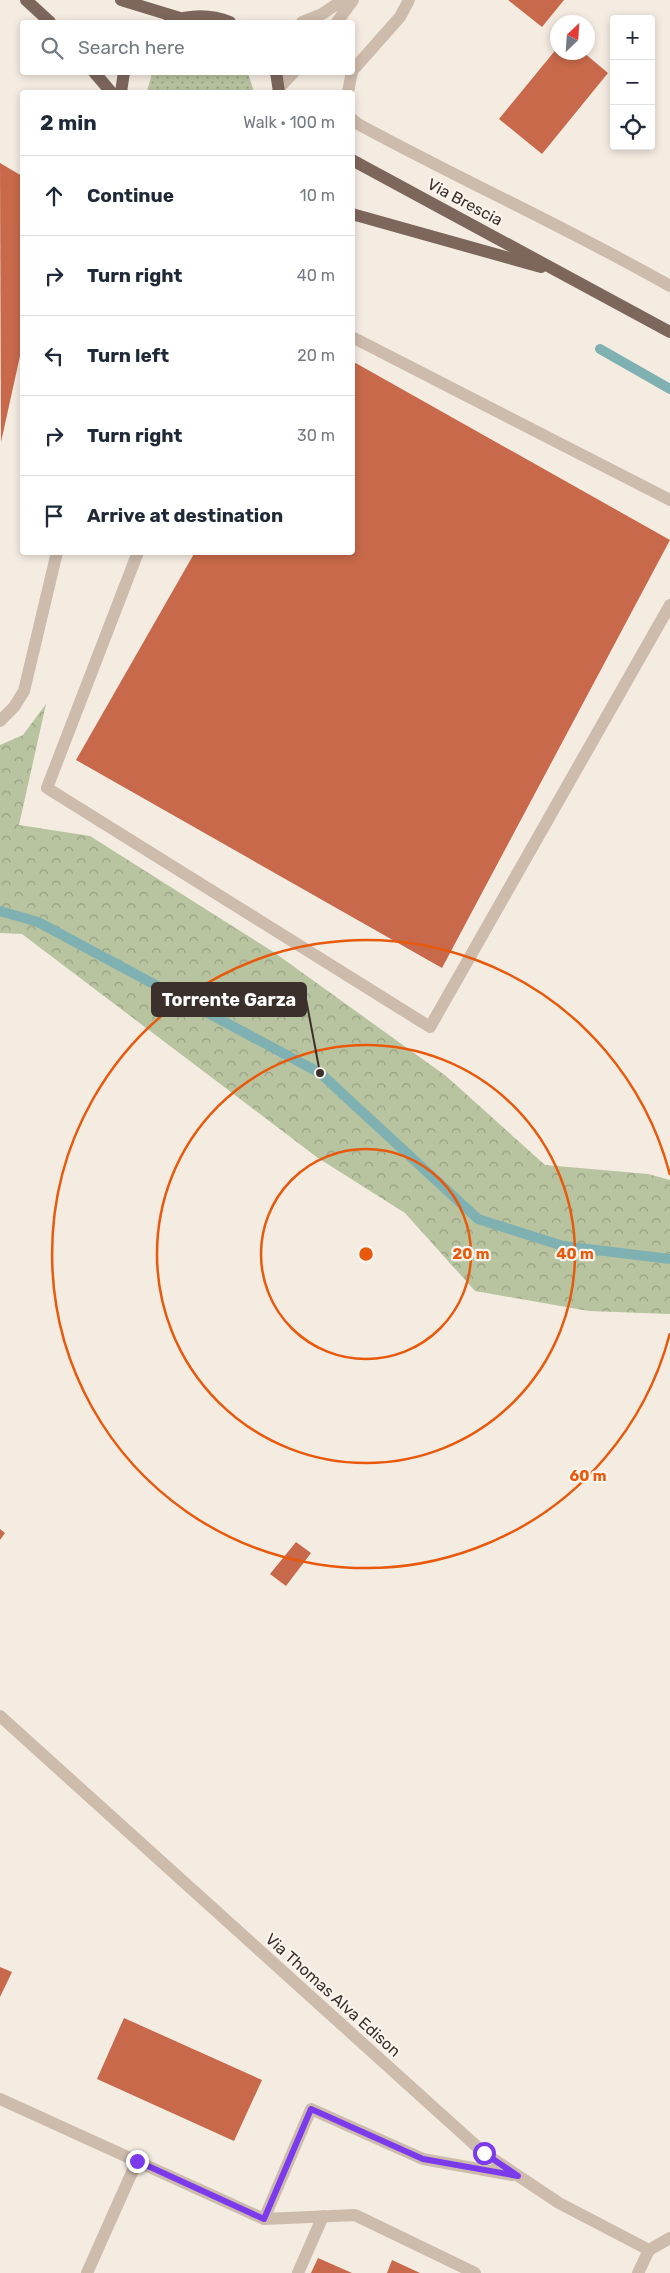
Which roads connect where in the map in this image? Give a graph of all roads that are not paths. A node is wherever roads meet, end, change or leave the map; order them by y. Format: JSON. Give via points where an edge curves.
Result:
{"nodes":[{"id":1,"x":26,"y":0,"type":"edge"},
{"id":2,"x":121,"y":0,"type":"edge"},
{"id":3,"x":343,"y":0,"type":"edge"},
{"id":4,"x":353,"y":0,"type":"edge"},
{"id":5,"x":409,"y":0,"type":"edge"},
{"id":6,"x":48,"y":20,"type":"edge"},
{"id":7,"x":175,"y":20,"type":"edge"},
{"id":8,"x":220,"y":20,"type":"edge"},
{"id":9,"x":307,"y":20,"type":"edge"},
{"id":10,"x":338,"y":20,"type":"edge"},
{"id":11,"x":355,"y":69,"type":"edge"},
{"id":12,"x":97,"y":75,"type":"edge"},
{"id":13,"x":124,"y":75,"type":"edge"},
{"id":14,"x":276,"y":75,"type":"edge"},
{"id":15,"x":292,"y":75,"type":"edge"},
{"id":16,"x":351,"y":75,"type":"edge"},
{"id":17,"x":109,"y":90,"type":"edge"},
{"id":18,"x":121,"y":90,"type":"edge"},
{"id":19,"x":279,"y":90,"type":"edge"},
{"id":20,"x":348,"y":90,"type":"edge"},
{"id":21,"x":355,"y":122,"type":"edge"},
{"id":22,"x":355,"y":162,"type":"edge"},
{"id":23,"x":355,"y":215,"type":"edge"},
{"id":24,"x":562,"y":273,"type":"junction"},
{"id":25,"x":670,"y":286,"type":"edge"},
{"id":26,"x":670,"y":332,"type":"edge"},
{"id":27,"x":355,"y":339,"type":"edge"},
{"id":28,"x":670,"y":500,"type":"edge"},
{"id":29,"x":56,"y":555,"type":"edge"},
{"id":30,"x":137,"y":555,"type":"edge"},
{"id":31,"x":670,"y":605,"type":"edge"},
{"id":32,"x":0,"y":721,"type":"edge"},
{"id":33,"x":0,"y":1716,"type":"edge"},
{"id":34,"x":0,"y":2099,"type":"edge"},
{"id":35,"x":137,"y":2161,"type":"junction"},
{"id":36,"x":518,"y":2176,"type":"junction"},
{"id":37,"x":323,"y":2216,"type":"junction"},
{"id":38,"x":264,"y":2219,"type":"junction"},
{"id":39,"x":670,"y":2238,"type":"edge"},
{"id":40,"x":649,"y":2250,"type":"junction"},
{"id":41,"x":87,"y":2273,"type":"edge"},
{"id":42,"x":298,"y":2273,"type":"edge"},
{"id":43,"x":475,"y":2273,"type":"edge"},
{"id":44,"x":638,"y":2273,"type":"edge"}],
"edges":[{"from":1,"to":6,"type":"main road"},
{"from":2,"to":7,"type":"main road"},
{"from":3,"to":9,"type":"street"},
{"from":4,"to":10,"type":"street"},
{"from":5,"to":11,"type":"street","via":[[400,17]]},
{"from":7,"to":8,"type":"main road","via":[[201,16]]},
{"from":12,"to":17,"type":"main road"},
{"from":13,"to":18,"type":"main road"},
{"from":14,"to":19,"type":"main road"},
{"from":15,"to":19,"type":"street"},
{"from":16,"to":20,"type":"street"},
{"from":21,"to":25,"type":"street"},
{"from":22,"to":24,"type":"main road","name":"Via Brescia"},
{"from":23,"to":24,"type":"main road","name":"Via Brescia"},
{"from":24,"to":26,"type":"main road","name":"Via Brescia"},
{"from":27,"to":28,"type":"street"},
{"from":29,"to":32,"type":"street","via":[[24,691],[14,708]]},
{"from":30,"to":31,"type":"street","via":[[47,788],[430,1026]]},
{"from":33,"to":36,"type":"street","name":"Via Thomas Alva Edison","via":[[484,2153]]},
{"from":34,"to":35,"type":"street"},
{"from":35,"to":38,"type":"street"},
{"from":35,"to":41,"type":"street"},
{"from":36,"to":38,"type":"street","via":[[423,2159],[311,2109]]},
{"from":36,"to":40,"type":"street","name":"Via Thomas Alva Edison"},
{"from":37,"to":38,"type":"street"},
{"from":37,"to":42,"type":"street"},
{"from":37,"to":43,"type":"street","via":[[355,2215]]},
{"from":39,"to":40,"type":"street"},
{"from":40,"to":44,"type":"street"}]}
